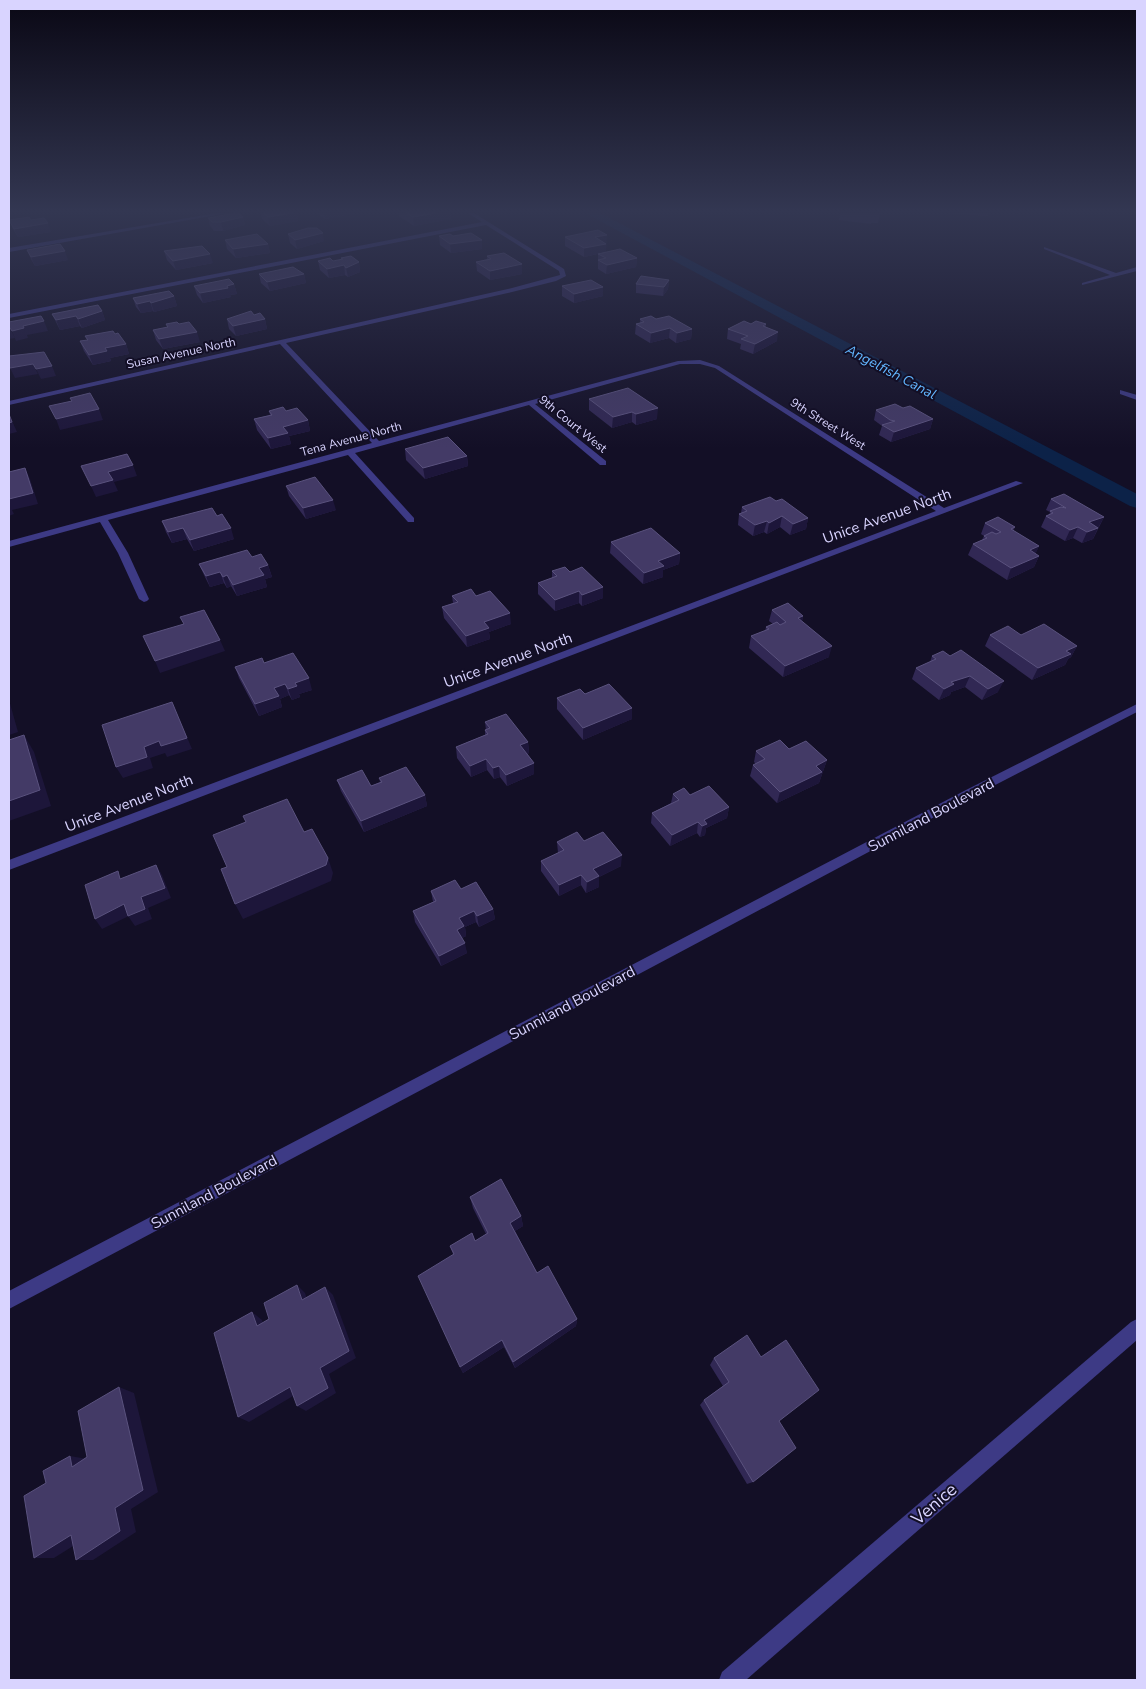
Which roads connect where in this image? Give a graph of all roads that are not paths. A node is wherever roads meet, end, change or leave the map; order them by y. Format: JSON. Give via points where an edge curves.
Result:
{"nodes":[{"id":1,"x":133,"y":292,"type":"edge"},
{"id":2,"x":504,"y":292,"type":"edge"},
{"id":3,"x":9,"y":316,"type":"edge"},
{"id":4,"x":282,"y":342,"type":"junction"},
{"id":5,"x":700,"y":362,"type":"joint"},
{"id":6,"x":1123,"y":392,"type":"dead end"},
{"id":7,"x":1137,"y":398,"type":"edge"},
{"id":8,"x":529,"y":402,"type":"junction"},
{"id":9,"x":9,"y":403,"type":"edge"},
{"id":10,"x":376,"y":444,"type":"junction"},
{"id":11,"x":349,"y":451,"type":"junction"},
{"id":12,"x":603,"y":463,"type":"dead end"},
{"id":13,"x":1018,"y":483,"type":"dead end"},
{"id":14,"x":942,"y":511,"type":"junction"},
{"id":15,"x":102,"y":518,"type":"junction"},
{"id":16,"x":411,"y":520,"type":"dead end"},
{"id":17,"x":9,"y":544,"type":"edge"},
{"id":18,"x":144,"y":599,"type":"dead end"},
{"id":19,"x":1137,"y":708,"type":"edge"},
{"id":20,"x":9,"y":865,"type":"edge"},
{"id":21,"x":9,"y":1300,"type":"edge"},
{"id":22,"x":1137,"y":1328,"type":"edge"},
{"id":23,"x":730,"y":1680,"type":"edge"}],
"edges":[{"from":1,"to":3,"type":"street"},
{"from":2,"to":4,"type":"street","name":"Susan Avenue North"},
{"from":4,"to":9,"type":"street","name":"Susan Avenue North"},
{"from":4,"to":10,"type":"street"},
{"from":5,"to":8,"type":"street","name":"Tena Avenue North","via":[[680,362]]},
{"from":5,"to":14,"type":"street","name":"9th Street West","via":[[717,367]]},
{"from":6,"to":7,"type":"street"},
{"from":8,"to":10,"type":"street","name":"Tena Avenue North"},
{"from":8,"to":12,"type":"street","name":"9th Court West"},
{"from":10,"to":11,"type":"street","name":"Tena Avenue North"},
{"from":11,"to":15,"type":"street","name":"Tena Avenue North"},
{"from":11,"to":16,"type":"street"},
{"from":13,"to":14,"type":"street","name":"Unice Avenue North"},
{"from":14,"to":20,"type":"street","name":"Unice Avenue North"},
{"from":15,"to":17,"type":"street","name":"Tena Avenue North"},
{"from":15,"to":18,"type":"street","via":[[123,553]]},
{"from":19,"to":21,"type":"street","name":"Sunniland Boulevard"},
{"from":22,"to":23,"type":"street","name":"Venice"}]}
